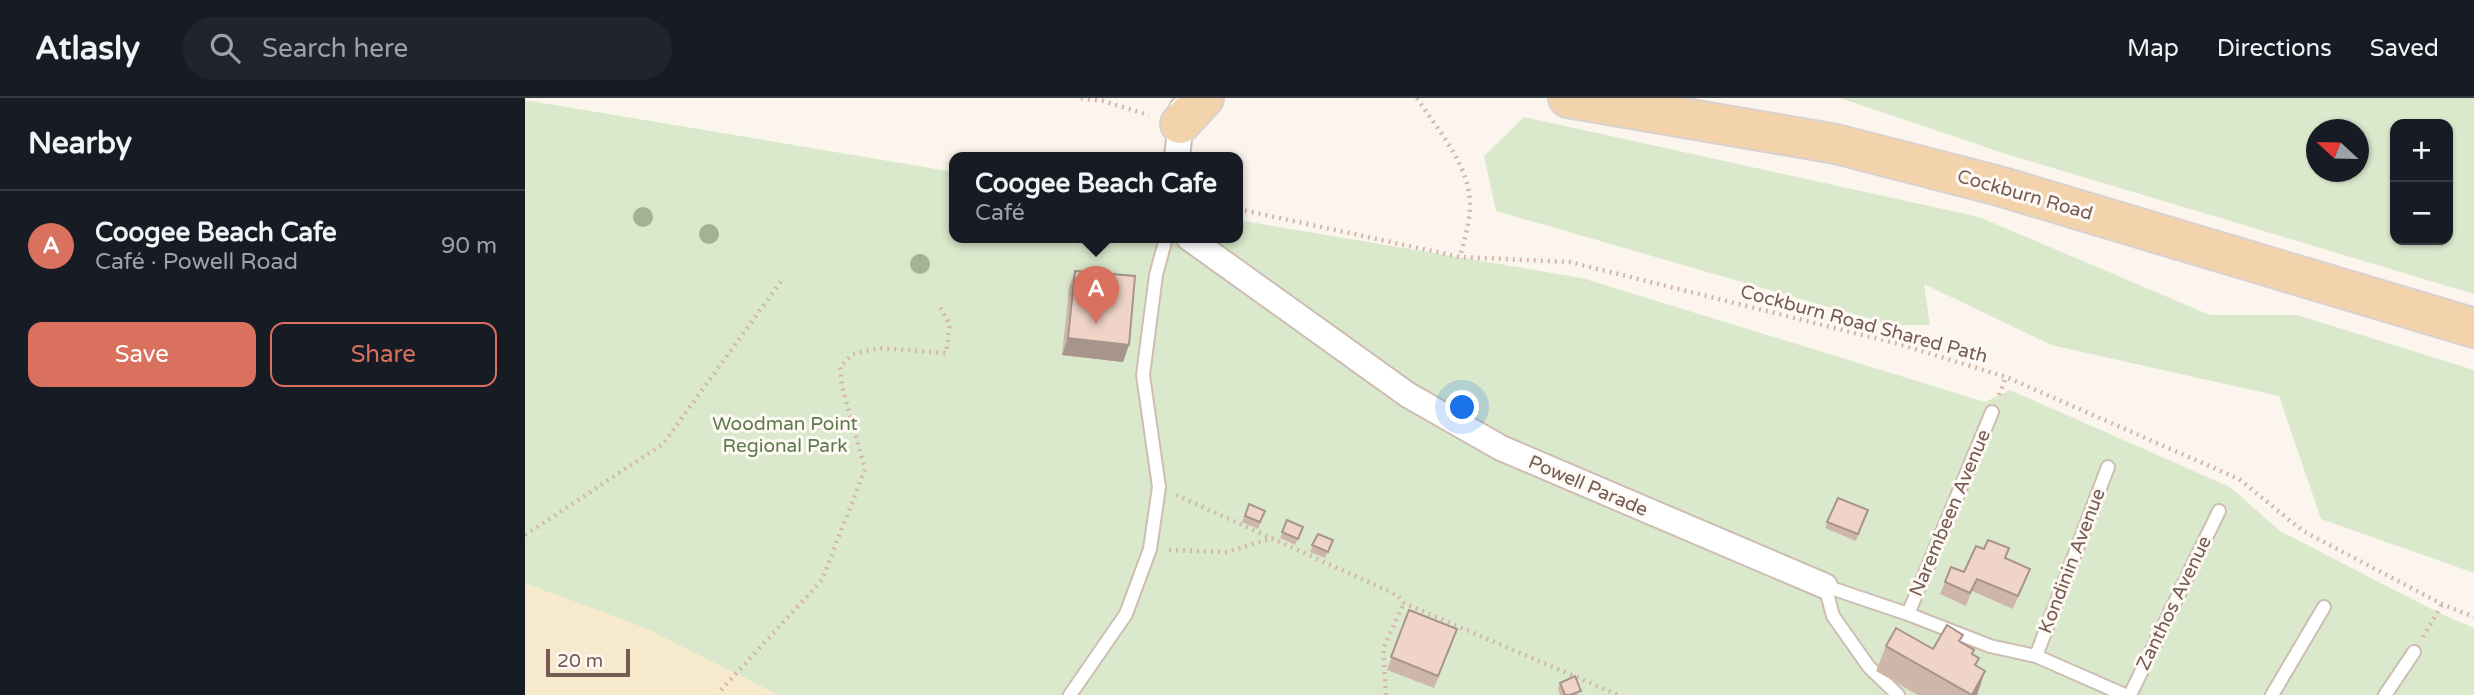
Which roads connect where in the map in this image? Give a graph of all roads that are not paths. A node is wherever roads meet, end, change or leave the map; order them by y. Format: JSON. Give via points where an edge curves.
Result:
{"nodes":[{"id":1,"x":1568,"y":98,"type":"edge"},
{"id":2,"x":1689,"y":98,"type":"edge"},
{"id":3,"x":1165,"y":243,"type":"edge"},
{"id":4,"x":1196,"y":243,"type":"edge"},
{"id":5,"x":2474,"y":308,"type":"edge"},
{"id":6,"x":2474,"y":328,"type":"edge"},
{"id":7,"x":1993,"y":412,"type":"dead end"},
{"id":8,"x":2108,"y":467,"type":"dead end"},
{"id":9,"x":2219,"y":511,"type":"dead end"},
{"id":10,"x":1825,"y":586,"type":"junction"},
{"id":11,"x":2325,"y":607,"type":"dead end"},
{"id":12,"x":1908,"y":614,"type":"junction"},
{"id":13,"x":2414,"y":652,"type":"road end"},
{"id":14,"x":2036,"y":656,"type":"junction"},
{"id":15,"x":1070,"y":695,"type":"edge"},
{"id":16,"x":1898,"y":695,"type":"edge"},
{"id":17,"x":2127,"y":695,"type":"edge"},
{"id":18,"x":2272,"y":695,"type":"edge"},
{"id":19,"x":2385,"y":695,"type":"edge"}],
"edges":[{"from":1,"to":6,"type":"main road","name":"Cockburn Road","via":[[1836,144],[1999,186]]},
{"from":2,"to":5,"type":"main road","name":"Cockburn Road","via":[[1875,136]]},
{"from":3,"to":15,"type":"lane","via":[[1143,375],[1160,487],[1150,549],[1126,614]]},
{"from":4,"to":10,"type":"street","name":"Powell Parade","via":[[1408,395],[1501,448]]},
{"from":7,"to":12,"type":"lane","name":"Narembeen Avenue"},
{"from":8,"to":14,"type":"lane","name":"Kondinin Avenue"},
{"from":9,"to":17,"type":"lane","name":"Zanthos Avenue"},
{"from":10,"to":12,"type":"lane","name":"Powell Parade"},
{"from":10,"to":16,"type":"lane","via":[[1833,616],[1869,667]]},
{"from":11,"to":18,"type":"lane"},
{"from":12,"to":14,"type":"lane","name":"Powell Parade","via":[[1990,646]]},
{"from":13,"to":19,"type":"lane"},
{"from":14,"to":17,"type":"lane","name":"Powell Parade"}]}
